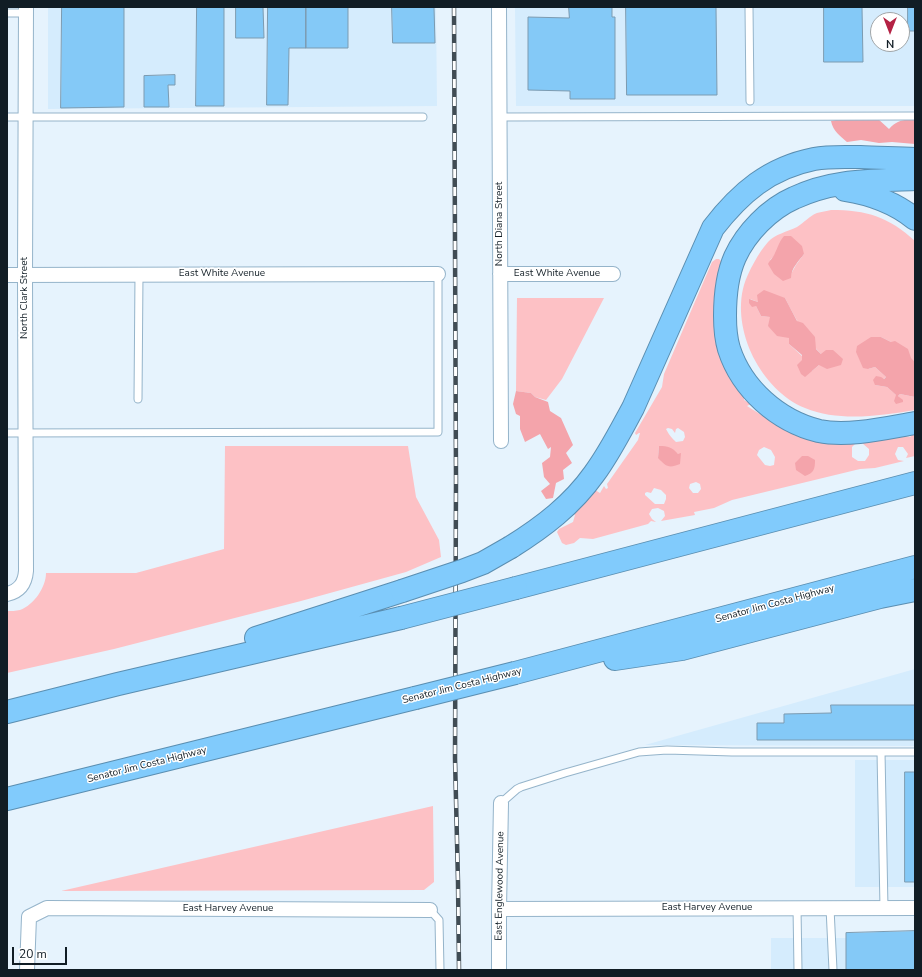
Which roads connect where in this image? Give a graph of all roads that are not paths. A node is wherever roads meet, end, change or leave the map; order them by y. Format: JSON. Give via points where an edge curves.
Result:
{"nodes":[{"id":1,"x":499,"y":7,"type":"edge"},
{"id":2,"x":749,"y":7,"type":"edge"},
{"id":3,"x":26,"y":10,"type":"edge"},
{"id":4,"x":7,"y":13,"type":"edge"},
{"id":5,"x":750,"y":101,"type":"dead end"},
{"id":6,"x":915,"y":116,"type":"edge"},
{"id":7,"x":423,"y":117,"type":"dead end"},
{"id":8,"x":500,"y":117,"type":"junction"},
{"id":9,"x":7,"y":118,"type":"edge"},
{"id":10,"x":26,"y":118,"type":"junction"},
{"id":11,"x":915,"y":159,"type":"edge"},
{"id":12,"x":915,"y":179,"type":"edge"},
{"id":13,"x":806,"y":192,"type":"junction"},
{"id":14,"x":915,"y":219,"type":"edge"},
{"id":15,"x":438,"y":274,"type":"joint"},
{"id":16,"x":500,"y":274,"type":"junction"},
{"id":17,"x":613,"y":274,"type":"dead end"},
{"id":18,"x":7,"y":275,"type":"edge"},
{"id":19,"x":25,"y":275,"type":"junction"},
{"id":20,"x":139,"y":275,"type":"junction"},
{"id":21,"x":138,"y":398,"type":"dead end"},
{"id":22,"x":913,"y":423,"type":"edge"},
{"id":23,"x":7,"y":433,"type":"edge"},
{"id":24,"x":26,"y":433,"type":"junction"},
{"id":25,"x":501,"y":441,"type":"dead end"},
{"id":26,"x":912,"y":483,"type":"edge"},
{"id":27,"x":915,"y":567,"type":"edge"},
{"id":28,"x":880,"y":587,"type":"junction"},
{"id":29,"x":915,"y":590,"type":"edge"},
{"id":30,"x":7,"y":594,"type":"edge"},
{"id":31,"x":118,"y":684,"type":"junction"},
{"id":32,"x":7,"y":712,"type":"edge"},
{"id":33,"x":881,"y":752,"type":"junction"},
{"id":34,"x":915,"y":752,"type":"edge"},
{"id":35,"x":7,"y":799,"type":"edge"},
{"id":36,"x":502,"y":803,"type":"joint"},
{"id":37,"x":797,"y":908,"type":"junction"},
{"id":38,"x":830,"y":908,"type":"junction"},
{"id":39,"x":884,"y":908,"type":"junction"},
{"id":40,"x":915,"y":908,"type":"edge"},
{"id":41,"x":499,"y":909,"type":"junction"},
{"id":42,"x":430,"y":910,"type":"joint"},
{"id":43,"x":27,"y":970,"type":"edge"},
{"id":44,"x":440,"y":970,"type":"edge"},
{"id":45,"x":499,"y":970,"type":"edge"},
{"id":46,"x":798,"y":970,"type":"edge"},
{"id":47,"x":833,"y":970,"type":"edge"}],
"edges":[{"from":1,"to":8,"type":"street","name":"North Diana Street"},
{"from":2,"to":5,"type":"lane"},
{"from":3,"to":4,"type":"lane"},
{"from":3,"to":10,"type":"street","name":"North Clark Street"},
{"from":6,"to":8,"type":"lane"},
{"from":7,"to":10,"type":"lane"},
{"from":8,"to":16,"type":"street","name":"North Diana Street"},
{"from":9,"to":10,"type":"lane"},
{"from":10,"to":19,"type":"street","name":"North Clark Street"},
{"from":11,"to":31,"type":"highway","bridge":true,"via":[[836,156],[814,159],[778,171],[761,180],[727,209],[701,251],[633,408],[594,474],[559,513],[511,548],[462,571]]},
{"from":12,"to":13,"type":"highway","via":[[847,182]]},
{"from":13,"to":14,"type":"highway","via":[[832,189],[872,195],[894,204]]},
{"from":13,"to":22,"type":"highway","via":[[780,206],[759,223],[735,257],[728,281],[725,326],[729,348],[737,368],[747,385],[761,400],[778,413],[807,427],[820,431],[844,432]]},
{"from":15,"to":20,"type":"street","name":"East White Avenue"},
{"from":15,"to":24,"type":"lane","via":[[438,432]]},
{"from":16,"to":17,"type":"street","name":"East White Avenue"},
{"from":16,"to":25,"type":"street","name":"North Diana Street"},
{"from":18,"to":19,"type":"street","name":"East White Avenue"},
{"from":19,"to":20,"type":"street","name":"East White Avenue"},
{"from":19,"to":24,"type":"street","name":"North Clark Street"},
{"from":20,"to":21,"type":"lane"},
{"from":23,"to":24,"type":"lane"},
{"from":24,"to":30,"type":"street","name":"North Clark Street","via":[[25,580],[16,591]]},
{"from":26,"to":31,"type":"highway","bridge":true,"via":[[401,618]]},
{"from":27,"to":28,"type":"highway"},
{"from":28,"to":29,"type":"highway"},
{"from":28,"to":35,"type":"highway","name":"Senator Jim Costa Highway","bridge":true,"via":[[682,650],[515,673]]},
{"from":31,"to":32,"type":"highway"},
{"from":33,"to":34,"type":"lane"},
{"from":33,"to":36,"type":"lane","via":[[639,752],[521,787]]},
{"from":33,"to":39,"type":"lane"},
{"from":36,"to":41,"type":"street","name":"East Englewood Avenue"},
{"from":37,"to":38,"type":"street","name":"East Harvey Avenue"},
{"from":37,"to":41,"type":"street","name":"East Harvey Avenue"},
{"from":37,"to":46,"type":"lane"},
{"from":38,"to":39,"type":"street","name":"East Harvey Avenue"},
{"from":38,"to":47,"type":"lane"},
{"from":39,"to":40,"type":"street","name":"East Harvey Avenue"},
{"from":41,"to":45,"type":"street","name":"East Englewood Avenue"},
{"from":42,"to":43,"type":"street","name":"East Harvey Avenue","via":[[47,908],[29,917]]},
{"from":42,"to":44,"type":"lane","via":[[439,920]]}]}
